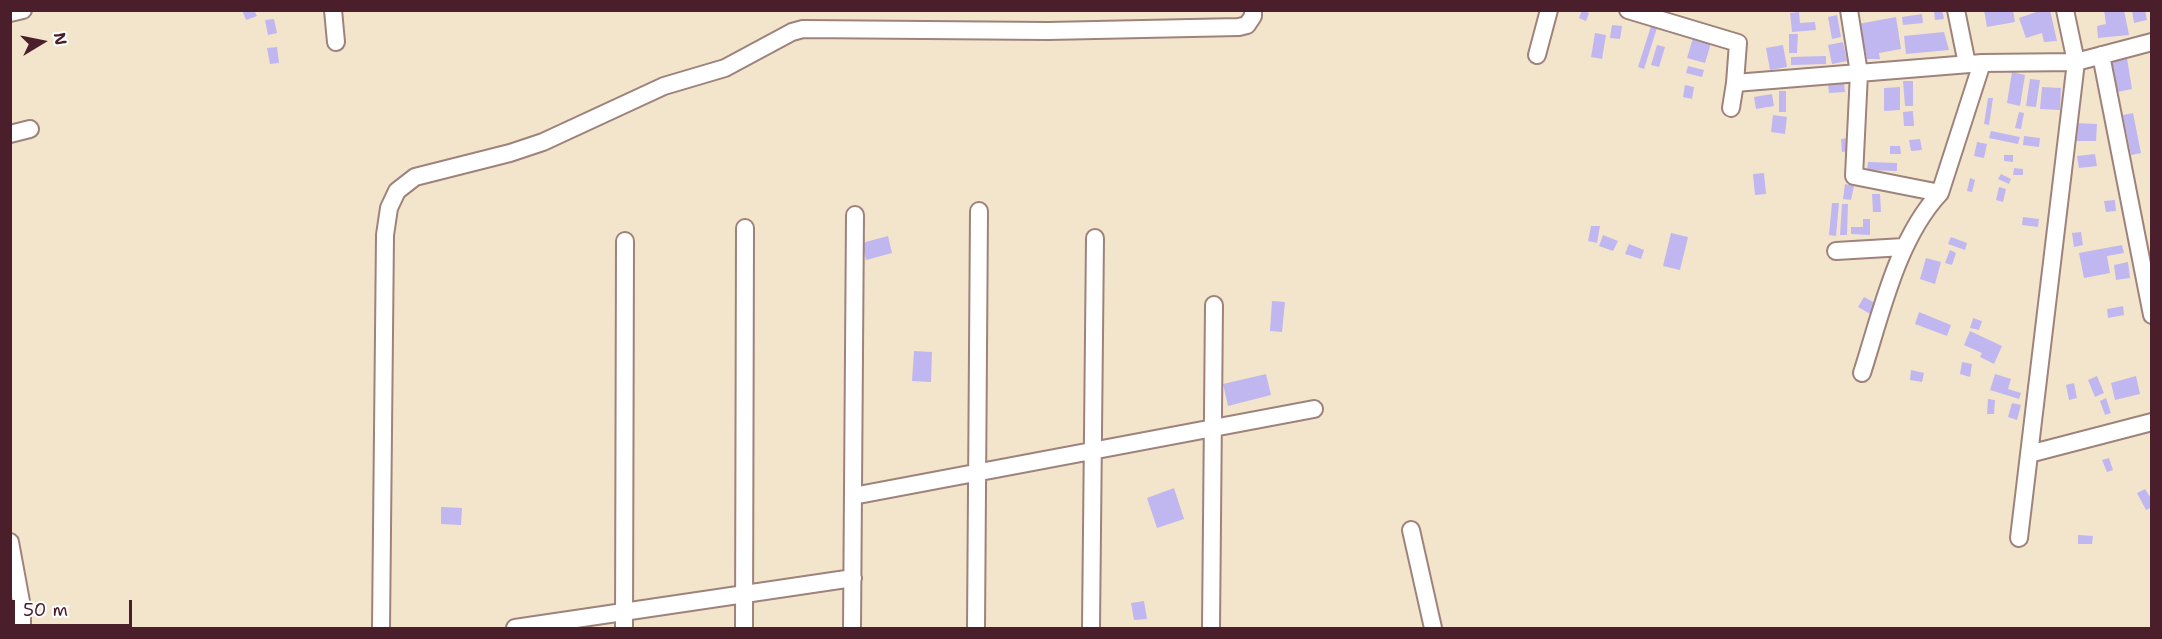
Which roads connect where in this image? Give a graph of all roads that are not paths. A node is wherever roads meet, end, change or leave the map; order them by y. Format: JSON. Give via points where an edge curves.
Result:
{"nodes":[{"id":1,"x":23,"y":10,"type":"edge"},
{"id":2,"x":333,"y":10,"type":"edge"},
{"id":3,"x":1253,"y":10,"type":"edge"},
{"id":4,"x":1549,"y":10,"type":"edge"},
{"id":5,"x":1628,"y":10,"type":"edge"},
{"id":6,"x":1849,"y":10,"type":"edge"},
{"id":7,"x":1956,"y":10,"type":"edge"},
{"id":8,"x":2065,"y":10,"type":"edge"},
{"id":9,"x":10,"y":13,"type":"edge"},
{"id":10,"x":336,"y":42,"type":"dead end"},
{"id":11,"x":2151,"y":42,"type":"edge"},
{"id":12,"x":1537,"y":55,"type":"dead end"},
{"id":13,"x":2101,"y":55,"type":"junction"},
{"id":14,"x":2076,"y":62,"type":"junction"},
{"id":15,"x":1974,"y":64,"type":"junction"},
{"id":16,"x":1859,"y":73,"type":"junction"},
{"id":17,"x":1735,"y":83,"type":"junction"},
{"id":18,"x":1731,"y":108,"type":"dead end"},
{"id":19,"x":30,"y":129,"type":"dead end"},
{"id":20,"x":10,"y":134,"type":"edge"},
{"id":21,"x":1941,"y":193,"type":"junction"},
{"id":22,"x":979,"y":211,"type":"dead end"},
{"id":23,"x":855,"y":215,"type":"dead end"},
{"id":24,"x":745,"y":228,"type":"dead end"},
{"id":25,"x":1095,"y":238,"type":"dead end"},
{"id":26,"x":625,"y":241,"type":"dead end"},
{"id":27,"x":1904,"y":247,"type":"junction"},
{"id":28,"x":1836,"y":251,"type":"dead end"},
{"id":29,"x":1214,"y":305,"type":"dead end"},
{"id":30,"x":2151,"y":315,"type":"edge"},
{"id":31,"x":1862,"y":374,"type":"dead end"},
{"id":32,"x":1314,"y":409,"type":"dead end"},
{"id":33,"x":2151,"y":422,"type":"edge"},
{"id":34,"x":1213,"y":428,"type":"junction"},
{"id":35,"x":1093,"y":451,"type":"junction"},
{"id":36,"x":2029,"y":454,"type":"junction"},
{"id":37,"x":977,"y":472,"type":"junction"},
{"id":38,"x":853,"y":496,"type":"junction"},
{"id":39,"x":1411,"y":530,"type":"dead end"},
{"id":40,"x":2019,"y":538,"type":"dead end"},
{"id":41,"x":10,"y":542,"type":"edge"},
{"id":42,"x":853,"y":578,"type":"junction"},
{"id":43,"x":744,"y":594,"type":"junction"},
{"id":44,"x":624,"y":620,"type":"edge"},
{"id":45,"x":22,"y":628,"type":"edge"},
{"id":46,"x":381,"y":628,"type":"edge"},
{"id":47,"x":515,"y":628,"type":"edge"},
{"id":48,"x":744,"y":628,"type":"edge"},
{"id":49,"x":852,"y":628,"type":"edge"},
{"id":50,"x":976,"y":628,"type":"edge"},
{"id":51,"x":1091,"y":628,"type":"edge"},
{"id":52,"x":1210,"y":628,"type":"edge"},
{"id":53,"x":1433,"y":628,"type":"edge"}],
"edges":[{"from":1,"to":9,"type":"street"},
{"from":2,"to":10,"type":"street"},
{"from":3,"to":46,"type":"street","via":[[1247,25],[1239,27],[1048,31],[803,29],[725,68],[663,86],[543,142],[415,177],[397,191],[389,207],[385,235]]},
{"from":4,"to":12,"type":"street"},
{"from":5,"to":17,"type":"street","via":[[1738,43]]},
{"from":6,"to":16,"type":"street"},
{"from":7,"to":15,"type":"street"},
{"from":8,"to":14,"type":"street"},
{"from":11,"to":13,"type":"street"},
{"from":13,"to":14,"type":"street"},
{"from":13,"to":30,"type":"street"},
{"from":14,"to":15,"type":"street"},
{"from":14,"to":36,"type":"street"},
{"from":15,"to":16,"type":"street"},
{"from":15,"to":21,"type":"street"},
{"from":16,"to":17,"type":"street"},
{"from":16,"to":21,"type":"street","via":[[1854,176]]},
{"from":17,"to":18,"type":"street"},
{"from":19,"to":20,"type":"street"},
{"from":21,"to":27,"type":"street","via":[[1927,208]]},
{"from":22,"to":37,"type":"street"},
{"from":23,"to":38,"type":"street"},
{"from":24,"to":43,"type":"street"},
{"from":25,"to":35,"type":"street"},
{"from":26,"to":44,"type":"street"},
{"from":27,"to":28,"type":"street"},
{"from":27,"to":31,"type":"street"},
{"from":29,"to":34,"type":"street"},
{"from":32,"to":34,"type":"street"},
{"from":33,"to":36,"type":"street"},
{"from":34,"to":35,"type":"street"},
{"from":34,"to":52,"type":"street"},
{"from":35,"to":37,"type":"street"},
{"from":35,"to":51,"type":"street"},
{"from":36,"to":40,"type":"street"},
{"from":37,"to":38,"type":"street"},
{"from":37,"to":50,"type":"street"},
{"from":38,"to":42,"type":"street"},
{"from":39,"to":53,"type":"street"},
{"from":41,"to":45,"type":"street"},
{"from":42,"to":43,"type":"street"},
{"from":42,"to":49,"type":"street"},
{"from":43,"to":44,"type":"street"},
{"from":43,"to":48,"type":"street"},
{"from":44,"to":47,"type":"street"}]}
